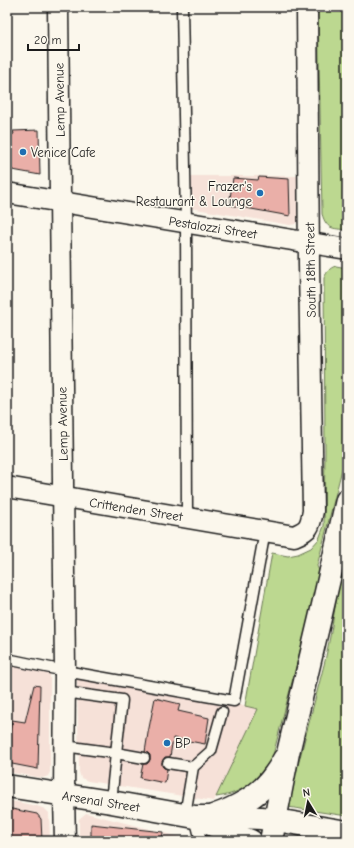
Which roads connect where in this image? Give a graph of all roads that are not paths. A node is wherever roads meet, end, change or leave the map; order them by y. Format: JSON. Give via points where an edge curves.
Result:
{"nodes":[{"id":1,"x":58,"y":7,"type":"edge"},
{"id":2,"x":182,"y":7,"type":"edge"},
{"id":3,"x":308,"y":7,"type":"edge"},
{"id":4,"x":7,"y":193,"type":"edge"},
{"id":5,"x":60,"y":202,"type":"junction"},
{"id":6,"x":186,"y":222,"type":"junction"},
{"id":7,"x":309,"y":243,"type":"junction"},
{"id":8,"x":342,"y":249,"type":"edge"},
{"id":9,"x":7,"y":487,"type":"edge"},
{"id":10,"x":62,"y":497,"type":"junction"},
{"id":11,"x":347,"y":500,"type":"edge"},
{"id":12,"x":188,"y":517,"type":"junction"},
{"id":13,"x":265,"y":531,"type":"junction"},
{"id":14,"x":305,"y":531,"type":"joint"},
{"id":15,"x":7,"y":659,"type":"edge"},
{"id":16,"x":64,"y":671,"type":"junction"},
{"id":17,"x":64,"y":692,"type":"junction"},
{"id":18,"x":222,"y":712,"type":"dead end"},
{"id":19,"x":64,"y":746,"type":"junction"},
{"id":20,"x":116,"y":753,"type":"junction"},
{"id":21,"x":288,"y":753,"type":"junction"},
{"id":22,"x":144,"y":758,"type":"dead end"},
{"id":23,"x":168,"y":763,"type":"dead end"},
{"id":24,"x":193,"y":768,"type":"junction"},
{"id":25,"x":7,"y":786,"type":"edge"},
{"id":26,"x":64,"y":795,"type":"junction"},
{"id":27,"x":111,"y":802,"type":"junction"},
{"id":28,"x":198,"y":816,"type":"junction"},
{"id":29,"x":276,"y":820,"type":"junction"},
{"id":30,"x":338,"y":830,"type":"edge"},
{"id":31,"x":65,"y":841,"type":"edge"},
{"id":32,"x":201,"y":841,"type":"edge"},
{"id":33,"x":251,"y":841,"type":"edge"},
{"id":34,"x":271,"y":841,"type":"edge"}],
"edges":[{"from":1,"to":5,"type":"street","name":"Lemp Avenue"},
{"from":2,"to":6,"type":"lane"},
{"from":3,"to":7,"type":"street","name":"South 18th Street"},
{"from":4,"to":5,"type":"street","name":"Pestalozzi Street"},
{"from":5,"to":6,"type":"street","name":"Pestalozzi Street"},
{"from":5,"to":10,"type":"street","name":"Lemp Avenue"},
{"from":6,"to":7,"type":"street","name":"Pestalozzi Street"},
{"from":6,"to":12,"type":"lane"},
{"from":7,"to":8,"type":"street","name":"Pestalozzi Street"},
{"from":7,"to":14,"type":"street","name":"South 18th Street","via":[[313,511],[311,523]]},
{"from":9,"to":10,"type":"street","name":"Crittenden Street"},
{"from":10,"to":12,"type":"street","name":"Crittenden Street"},
{"from":10,"to":16,"type":"street","name":"Lemp Avenue"},
{"from":11,"to":21,"type":"main road"},
{"from":12,"to":13,"type":"street","name":"Crittenden Street"},
{"from":13,"to":14,"type":"street","name":"Crittenden Street","via":[[294,536]]},
{"from":13,"to":16,"type":"lane","via":[[234,701]]},
{"from":15,"to":16,"type":"lane"},
{"from":16,"to":17,"type":"street","name":"Lemp Avenue"},
{"from":17,"to":19,"type":"street","name":"Lemp Avenue"},
{"from":17,"to":20,"type":"lane","via":[[122,700]]},
{"from":18,"to":24,"type":"lane","via":[[211,751]]},
{"from":19,"to":20,"type":"lane"},
{"from":19,"to":26,"type":"street","name":"Lemp Avenue"},
{"from":20,"to":22,"type":"lane"},
{"from":20,"to":27,"type":"lane"},
{"from":21,"to":28,"type":"main road","via":[[274,776],[251,797],[231,810]]},
{"from":21,"to":29,"type":"main road"},
{"from":23,"to":24,"type":"lane"},
{"from":24,"to":28,"type":"lane"},
{"from":25,"to":26,"type":"main road","name":"Arsenal Street"},
{"from":26,"to":27,"type":"main road","name":"Arsenal Street"},
{"from":26,"to":31,"type":"street","name":"Lemp Avenue"},
{"from":27,"to":28,"type":"main road","name":"Arsenal Street"},
{"from":28,"to":29,"type":"main road","name":"Arsenal Street"},
{"from":28,"to":32,"type":"lane"},
{"from":28,"to":33,"type":"main road","name":"Arsenal Street"},
{"from":29,"to":30,"type":"main road","name":"Arsenal Street"},
{"from":29,"to":34,"type":"main road"}]}
